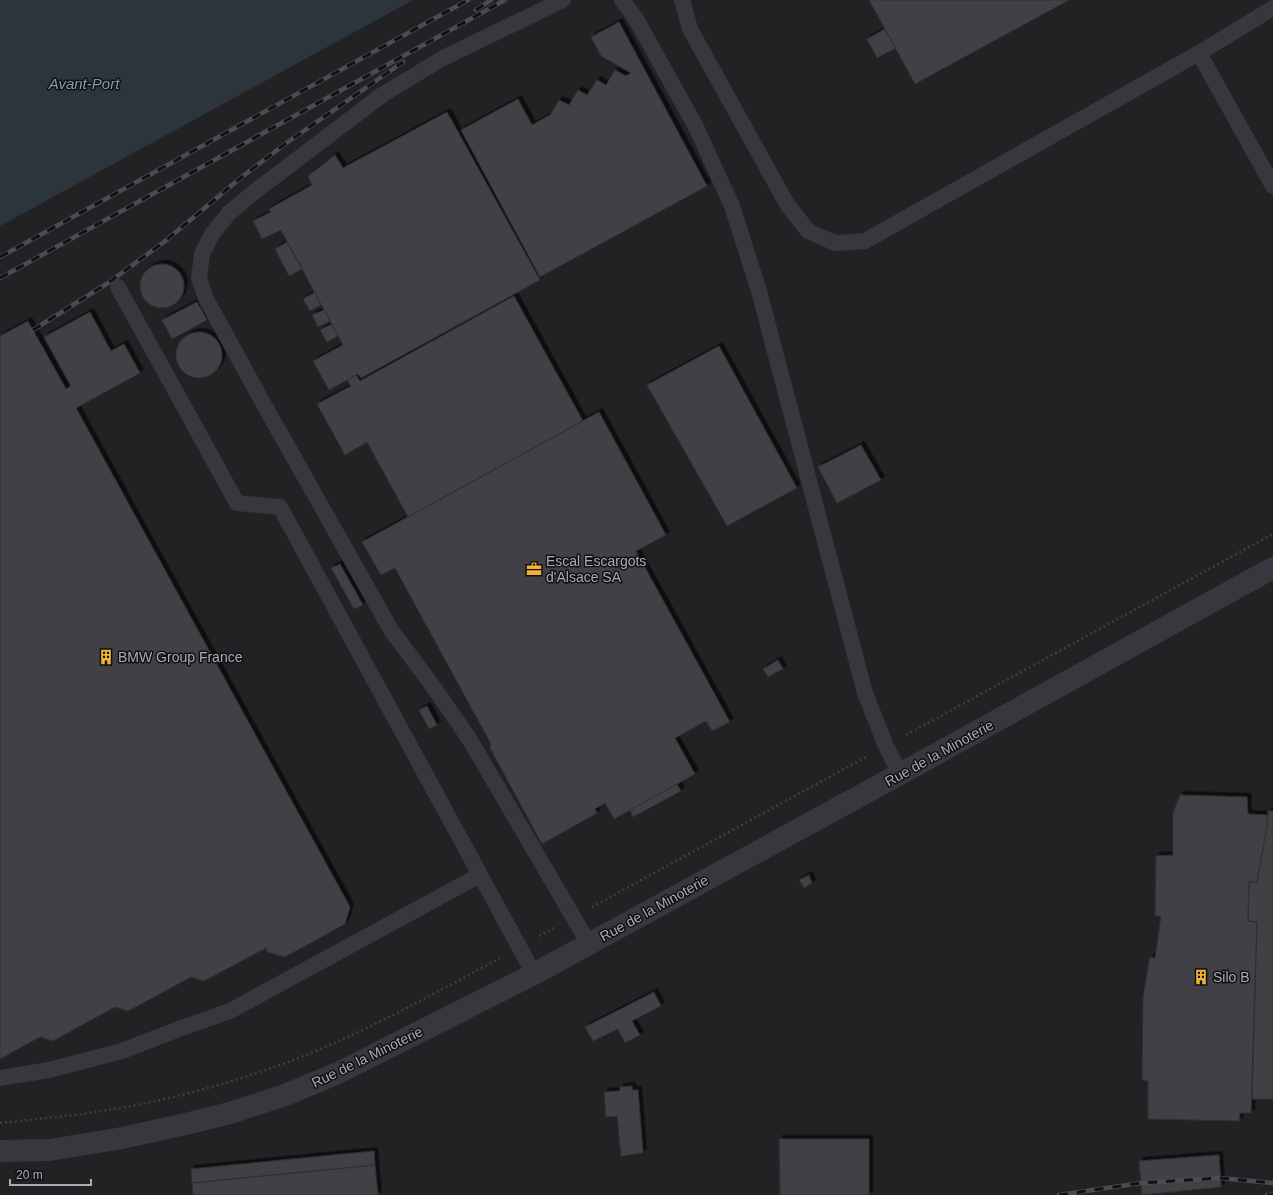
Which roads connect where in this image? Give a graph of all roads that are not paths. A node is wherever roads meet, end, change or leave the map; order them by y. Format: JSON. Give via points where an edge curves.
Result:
{"nodes":[{"id":1,"x":563,"y":0,"type":"edge"},
{"id":2,"x":622,"y":0,"type":"edge"},
{"id":3,"x":682,"y":0,"type":"edge"},
{"id":4,"x":1273,"y":8,"type":"edge"},
{"id":5,"x":1199,"y":53,"type":"junction"},
{"id":6,"x":1273,"y":186,"type":"edge"},
{"id":7,"x":118,"y":286,"type":"dead end"},
{"id":8,"x":1273,"y":568,"type":"edge"},
{"id":9,"x":900,"y":774,"type":"junction"},
{"id":10,"x":480,"y":875,"type":"junction"},
{"id":11,"x":589,"y":944,"type":"junction"},
{"id":12,"x":534,"y":974,"type":"junction"},
{"id":13,"x":0,"y":1078,"type":"edge"},
{"id":14,"x":0,"y":1152,"type":"edge"}],
"edges":[{"from":1,"to":11,"type":"lane","via":[[442,58],[382,95],[258,189],[229,213],[212,234],[202,254],[199,278],[206,299],[391,630],[470,740]]},
{"from":2,"to":9,"type":"lane","via":[[636,19],[696,127],[732,206],[759,291],[865,693]]},
{"from":3,"to":5,"type":"lane","via":[[690,29],[787,204],[808,230],[835,243],[865,241]]},
{"from":4,"to":5,"type":"lane"},
{"from":5,"to":6,"type":"lane"},
{"from":7,"to":10,"type":"lane","via":[[237,503],[280,507]]},
{"from":8,"to":9,"type":"street","name":"Rue de la Minoterie"},
{"from":9,"to":11,"type":"street","name":"Rue de la Minoterie"},
{"from":10,"to":12,"type":"lane"},
{"from":10,"to":13,"type":"lane","via":[[230,1011],[122,1050],[49,1070]]},
{"from":11,"to":12,"type":"street","name":"Rue de la Minoterie"},
{"from":12,"to":14,"type":"street","name":"Rue de la Minoterie","via":[[338,1073],[286,1095],[208,1118],[117,1139],[49,1150]]}]}
